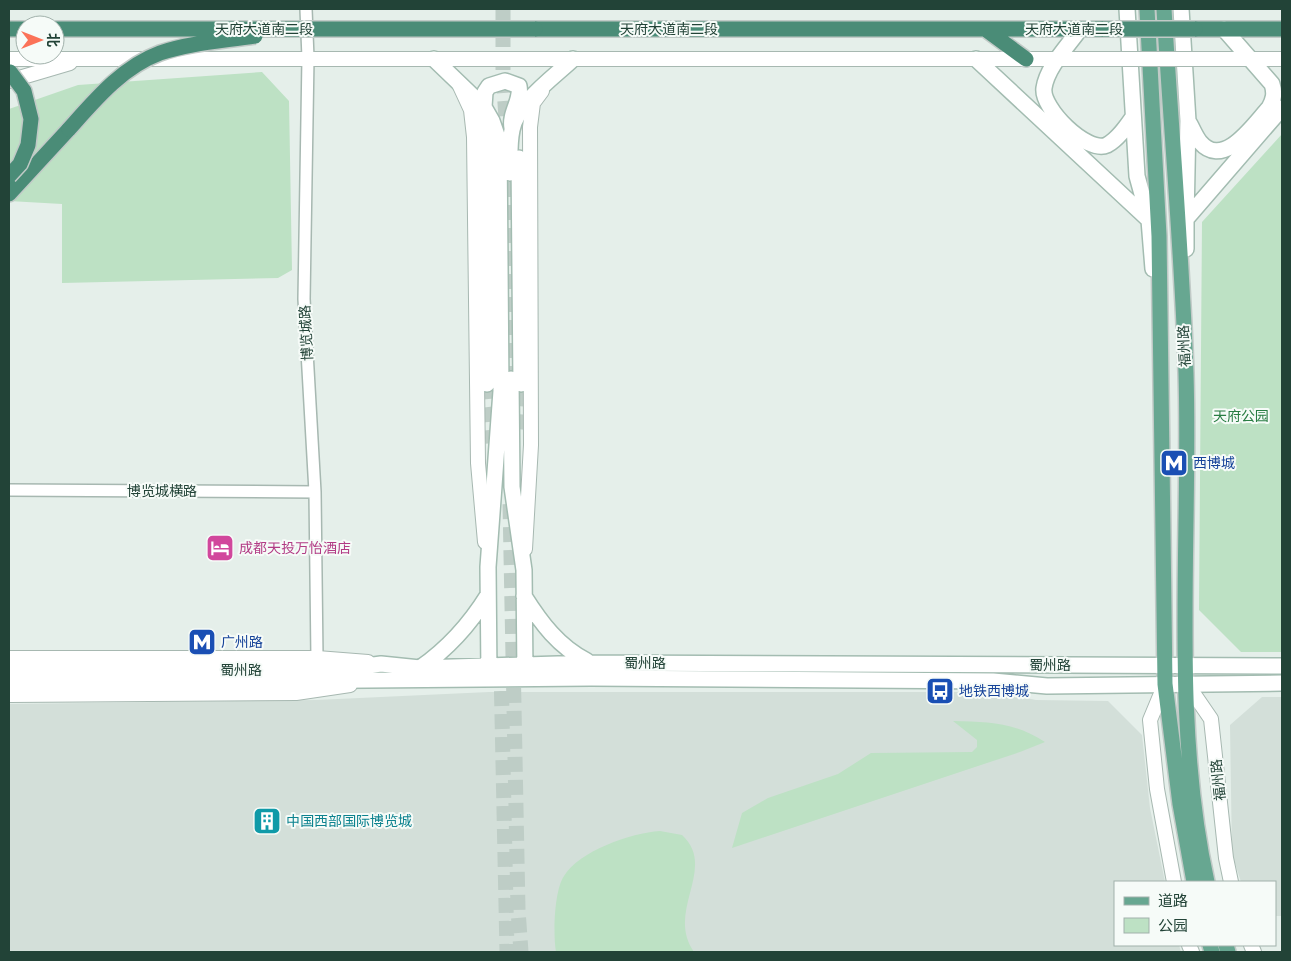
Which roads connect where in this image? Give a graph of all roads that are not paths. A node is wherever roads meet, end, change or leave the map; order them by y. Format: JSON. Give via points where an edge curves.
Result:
{"nodes":[{"id":1,"x":306,"y":9,"type":"edge"},
{"id":2,"x":1127,"y":9,"type":"edge"},
{"id":3,"x":1147,"y":9,"type":"edge"},
{"id":4,"x":1164,"y":9,"type":"edge"},
{"id":5,"x":1181,"y":9,"type":"edge"},
{"id":6,"x":65,"y":29,"type":"edge"},
{"id":7,"x":303,"y":29,"type":"junction"},
{"id":8,"x":985,"y":29,"type":"junction"},
{"id":9,"x":1080,"y":29,"type":"junction"},
{"id":10,"x":1224,"y":29,"type":"junction"},
{"id":11,"x":1282,"y":29,"type":"edge"},
{"id":12,"x":308,"y":58,"type":"junction"},
{"id":13,"x":9,"y":59,"type":"edge"},
{"id":14,"x":85,"y":59,"type":"junction"},
{"id":15,"x":434,"y":59,"type":"junction"},
{"id":16,"x":573,"y":59,"type":"junction"},
{"id":17,"x":976,"y":59,"type":"junction"},
{"id":18,"x":1026,"y":59,"type":"junction"},
{"id":19,"x":1059,"y":59,"type":"junction"},
{"id":20,"x":1252,"y":59,"type":"junction"},
{"id":21,"x":1282,"y":59,"type":"edge"},
{"id":22,"x":9,"y":71,"type":"edge"},
{"id":23,"x":9,"y":81,"type":"edge"},
{"id":24,"x":459,"y":83,"type":"junction"},
{"id":25,"x":548,"y":83,"type":"junction"},
{"id":26,"x":528,"y":99,"type":"junction"},
{"id":27,"x":484,"y":107,"type":"junction"},
{"id":28,"x":1282,"y":108,"type":"edge"},
{"id":29,"x":1133,"y":117,"type":"junction"},
{"id":30,"x":1188,"y":121,"type":"junction"},
{"id":31,"x":512,"y":128,"type":"junction"},
{"id":32,"x":9,"y":176,"type":"edge"},
{"id":33,"x":9,"y":194,"type":"edge"},
{"id":34,"x":1186,"y":219,"type":"junction"},
{"id":35,"x":1149,"y":220,"type":"junction"},
{"id":36,"x":1161,"y":360,"type":"junction"},
{"id":37,"x":1186,"y":373,"type":"junction"},
{"id":38,"x":487,"y":384,"type":"tunnel mouth"},
{"id":39,"x":521,"y":384,"type":"tunnel mouth"},
{"id":40,"x":9,"y":490,"type":"edge"},
{"id":41,"x":315,"y":492,"type":"junction"},
{"id":42,"x":488,"y":567,"type":"junction"},
{"id":43,"x":524,"y":570,"type":"junction"},
{"id":44,"x":488,"y":595,"type":"junction"},
{"id":45,"x":523,"y":595,"type":"junction"},
{"id":46,"x":9,"y":658,"type":"edge"},
{"id":47,"x":317,"y":658,"type":"junction"},
{"id":48,"x":591,"y":662,"type":"junction"},
{"id":49,"x":381,"y":664,"type":"junction"},
{"id":50,"x":1166,"y":666,"type":"junction"},
{"id":51,"x":1187,"y":666,"type":"junction"},
{"id":52,"x":1282,"y":666,"type":"edge"},
{"id":53,"x":420,"y":668,"type":"junction"},
{"id":54,"x":9,"y":670,"type":"edge"},
{"id":55,"x":525,"y":672,"type":"junction"},
{"id":56,"x":489,"y":673,"type":"junction"},
{"id":57,"x":385,"y":680,"type":"junction"},
{"id":58,"x":9,"y":683,"type":"edge"},
{"id":59,"x":1282,"y":683,"type":"edge"},
{"id":60,"x":1166,"y":684,"type":"junction"},
{"id":61,"x":1188,"y":684,"type":"junction"},
{"id":62,"x":9,"y":695,"type":"edge"},
{"id":63,"x":1174,"y":881,"type":"edge"},
{"id":64,"x":1194,"y":881,"type":"edge"},
{"id":65,"x":1207,"y":881,"type":"edge"},
{"id":66,"x":1231,"y":881,"type":"edge"}],
"edges":[{"from":1,"to":12,"type":"street","name":"博览城路"},
{"from":2,"to":29,"type":"main road"},
{"from":3,"to":36,"type":"main road","name":"福州路","via":[[1159,236]]},
{"from":4,"to":37,"type":"main road","name":"福州路"},
{"from":5,"to":30,"type":"main road"},
{"from":6,"to":7,"type":"highway","name":"天府大道南二段","bridge":true},
{"from":7,"to":8,"type":"highway","name":"天府大道南二段","bridge":true},
{"from":7,"to":33,"type":"highway","bridge":true,"via":[[184,47],[141,62],[96,99]]},
{"from":8,"to":9,"type":"highway","name":"天府大道南二段"},
{"from":8,"to":18,"type":"highway"},
{"from":9,"to":10,"type":"highway","name":"天府大道南二段","bridge":true},
{"from":9,"to":19,"type":"main road"},
{"from":10,"to":11,"type":"highway","name":"天府大道南二段"},
{"from":10,"to":20,"type":"main road"},
{"from":12,"to":14,"type":"street"},
{"from":12,"to":15,"type":"street"},
{"from":12,"to":41,"type":"street","name":"博览城路","via":[[304,299]]},
{"from":13,"to":14,"type":"street"},
{"from":14,"to":23,"type":"street"},
{"from":15,"to":16,"type":"street"},
{"from":15,"to":24,"type":"main road"},
{"from":16,"to":17,"type":"street"},
{"from":16,"to":25,"type":"main road"},
{"from":17,"to":18,"type":"street"},
{"from":17,"to":35,"type":"main road"},
{"from":18,"to":19,"type":"street"},
{"from":19,"to":20,"type":"street","bridge":true},
{"from":19,"to":29,"type":"main road","via":[[1047,76],[1046,101],[1051,112],[1080,138],[1094,145],[1106,145],[1124,131]]},
{"from":20,"to":21,"type":"street"},
{"from":20,"to":30,"type":"main road","via":[[1272,84],[1273,100],[1235,146],[1226,150],[1207,148]]},
{"from":22,"to":32,"type":"highway","bridge":true,"via":[[24,91],[31,119],[23,158]]},
{"from":24,"to":27,"type":"main road"},
{"from":24,"to":42,"type":"street","via":[[471,110],[474,137],[478,463]]},
{"from":25,"to":26,"type":"main road"},
{"from":25,"to":43,"type":"street","via":[[533,103],[530,127],[532,445]]},
{"from":26,"to":31,"type":"main road"},
{"from":26,"to":39,"type":"main road","via":[[519,154]]},
{"from":27,"to":31,"type":"main road","via":[[485,92],[489,86],[505,81],[519,86],[520,92],[510,119]]},
{"from":27,"to":38,"type":"main road"},
{"from":27,"to":42,"type":"main road","via":[[499,140],[501,250],[501,391]]},
{"from":28,"to":34,"type":"main road"},
{"from":29,"to":35,"type":"main road","via":[[1137,176]]},
{"from":30,"to":34,"type":"main road"},
{"from":31,"to":43,"type":"main road","via":[[512,487]]},
{"from":34,"to":37,"type":"main road"},
{"from":35,"to":36,"type":"main road"},
{"from":36,"to":50,"type":"main road","name":"福州路"},
{"from":37,"to":51,"type":"main road","name":"福州路"},
{"from":40,"to":41,"type":"street","name":"博览城横路"},
{"from":41,"to":47,"type":"street","name":"博览城路"},
{"from":42,"to":44,"type":"main road"},
{"from":43,"to":45,"type":"main road"},
{"from":44,"to":53,"type":"main road","via":[[470,623],[438,656]]},
{"from":44,"to":56,"type":"main road"},
{"from":45,"to":48,"type":"main road","via":[[539,621],[570,652]]},
{"from":45,"to":55,"type":"main road"},
{"from":46,"to":47,"type":"street"},
{"from":47,"to":49,"type":"street"},
{"from":48,"to":50,"type":"main road","name":"蜀州路"},
{"from":48,"to":55,"type":"main road","name":"蜀州路"},
{"from":49,"to":53,"type":"main road","name":"蜀州路"},
{"from":49,"to":54,"type":"main road","name":"蜀州路","via":[[336,670]]},
{"from":50,"to":51,"type":"main road","name":"蜀州路"},
{"from":50,"to":60,"type":"main road","name":"福州路"},
{"from":51,"to":52,"type":"main road","name":"蜀州路"},
{"from":51,"to":61,"type":"main road","name":"福州路"},
{"from":53,"to":56,"type":"main road","name":"蜀州路"},
{"from":55,"to":56,"type":"main road","name":"蜀州路"},
{"from":55,"to":60,"type":"main road","name":"蜀州路","via":[[993,681],[1047,686]]},
{"from":56,"to":57,"type":"main road","name":"蜀州路"},
{"from":57,"to":58,"type":"main road","name":"蜀州路"},
{"from":57,"to":62,"type":"street","via":[[296,693]]},
{"from":59,"to":61,"type":"main road","name":"蜀州路"},
{"from":60,"to":61,"type":"main road","name":"蜀州路"},
{"from":60,"to":63,"type":"street","name":"福州路","via":[[1150,720],[1157,789]]},
{"from":60,"to":64,"type":"main road","name":"福州路","via":[[1176,776]]},
{"from":61,"to":65,"type":"main road","name":"福州路","via":[[1196,822]]},
{"from":61,"to":66,"type":"street","name":"福州路","via":[[1211,720]]}]}
